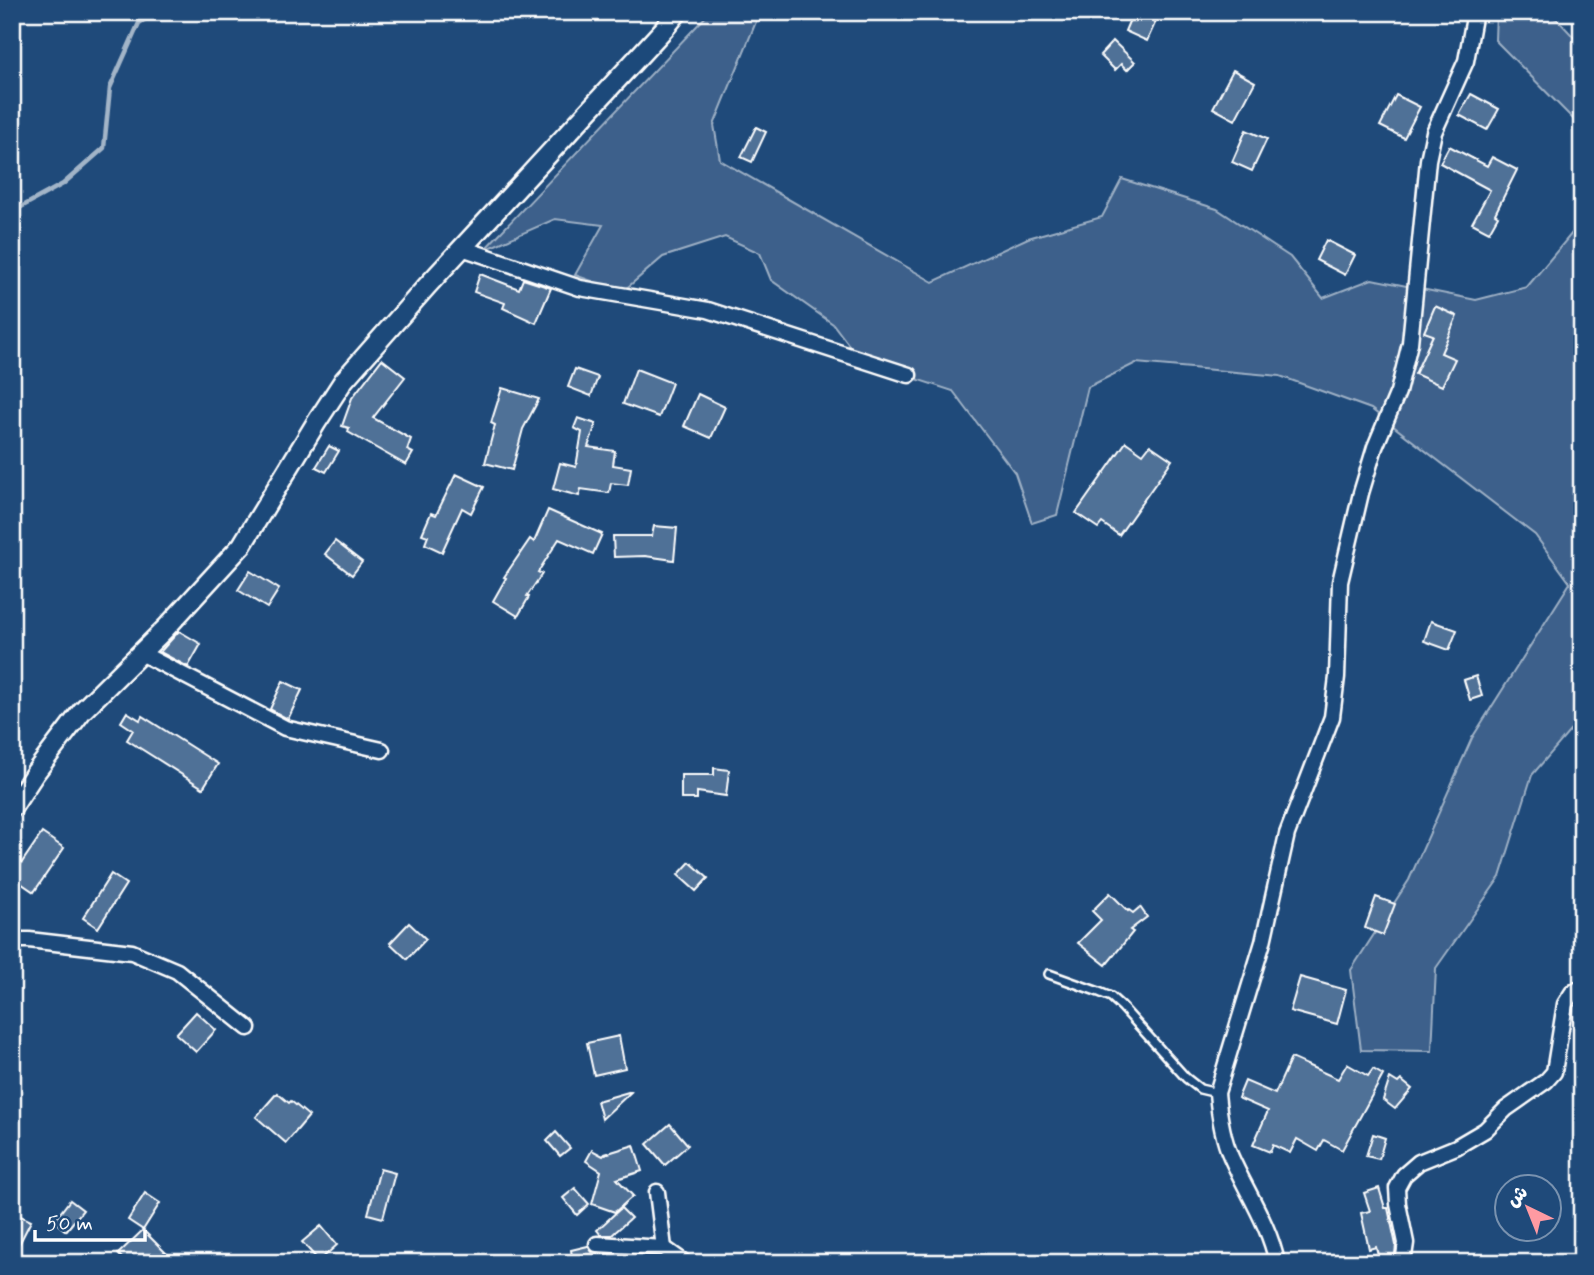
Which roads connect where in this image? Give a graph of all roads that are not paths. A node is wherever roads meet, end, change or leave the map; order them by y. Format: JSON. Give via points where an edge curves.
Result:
{"nodes":[{"id":1,"x":678,"y":12,"type":"edge"},
{"id":2,"x":1475,"y":12,"type":"edge"},
{"id":3,"x":462,"y":248,"type":"junction"},
{"id":4,"x":909,"y":375,"type":"dead end"},
{"id":5,"x":141,"y":653,"type":"junction"},
{"id":6,"x":382,"y":750,"type":"dead end"},
{"id":7,"x":12,"y":808,"type":"edge"},
{"id":8,"x":12,"y":940,"type":"edge"},
{"id":9,"x":1049,"y":974,"type":"dead end"},
{"id":10,"x":1582,"y":987,"type":"edge"},
{"id":11,"x":248,"y":1028,"type":"dead end"},
{"id":12,"x":1217,"y":1093,"type":"junction"},
{"id":13,"x":657,"y":1192,"type":"dead end"},
{"id":14,"x":597,"y":1244,"type":"dead end"},
{"id":15,"x":664,"y":1248,"type":"junction"},
{"id":16,"x":685,"y":1263,"type":"edge"},
{"id":17,"x":1277,"y":1263,"type":"edge"},
{"id":18,"x":1403,"y":1263,"type":"edge"}],
"edges":[{"from":1,"to":3,"type":"street"},
{"from":2,"to":12,"type":"street","via":[[1466,61],[1434,132],[1428,160],[1404,368],[1361,493],[1340,582],[1332,717],[1287,834],[1263,942]]},
{"from":3,"to":4,"type":"street","via":[[580,288],[708,310]]},
{"from":3,"to":5,"type":"street","via":[[344,380],[242,545]]},
{"from":5,"to":6,"type":"street","via":[[285,729]]},
{"from":5,"to":7,"type":"street","via":[[82,711]]},
{"from":8,"to":11,"type":"street","via":[[132,952],[177,971]]},
{"from":9,"to":12,"type":"lane","via":[[1111,998],[1186,1078],[1200,1089]]},
{"from":10,"to":18,"type":"street","via":[[1565,1004],[1553,1072],[1546,1081],[1485,1130],[1419,1162],[1404,1175],[1397,1188],[1406,1243]]},
{"from":12,"to":17,"type":"street","via":[[1230,1155]]},
{"from":13,"to":15,"type":"street"},
{"from":14,"to":15,"type":"street"},
{"from":15,"to":16,"type":"street"}]}
